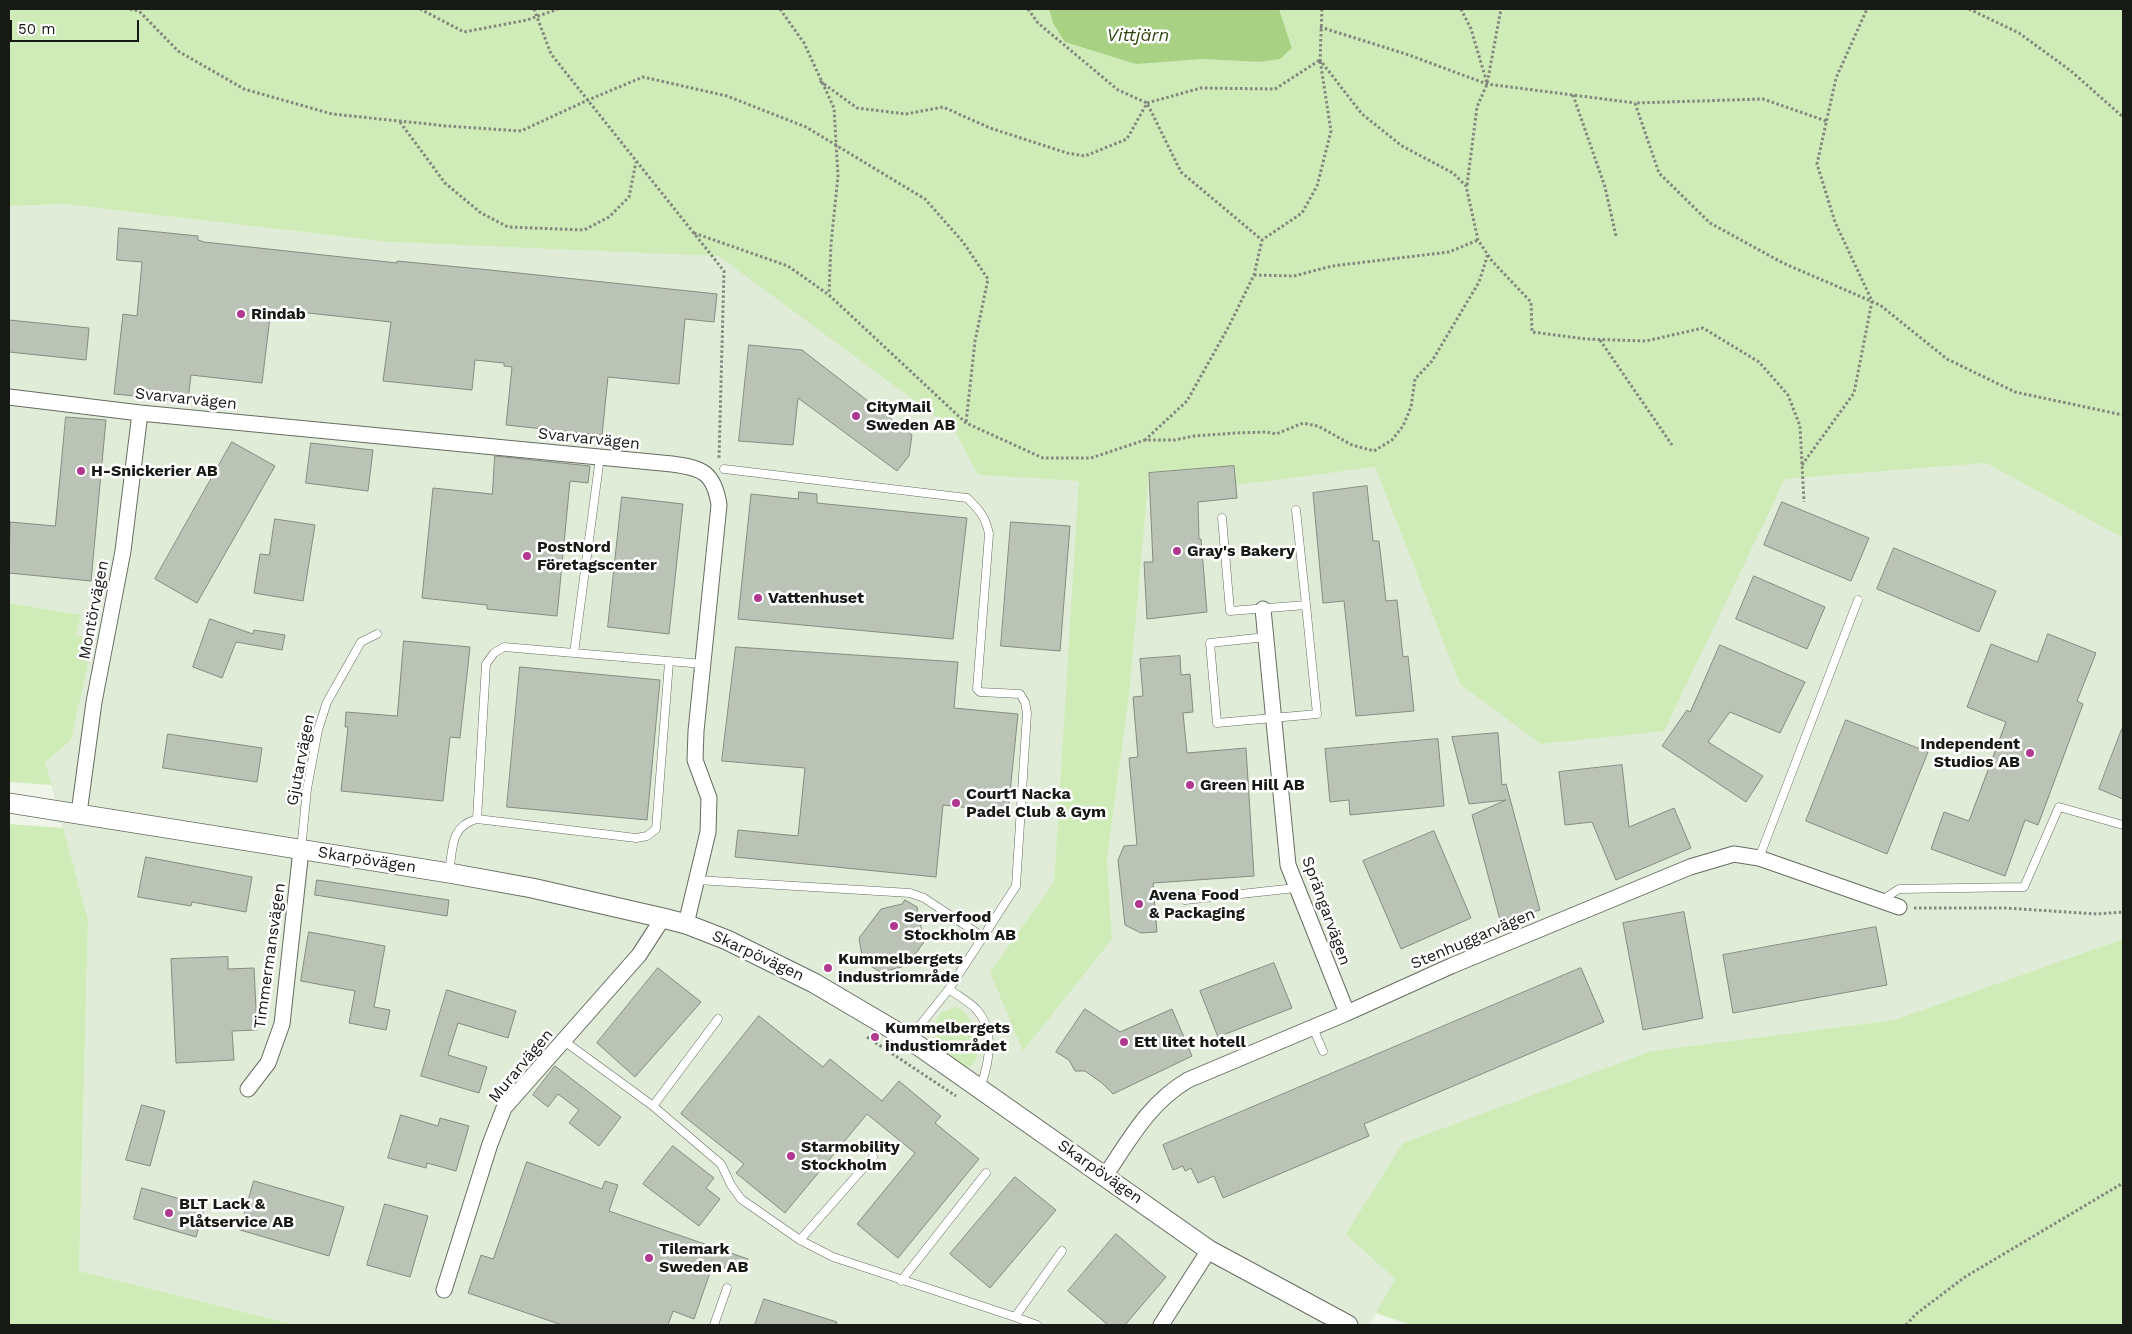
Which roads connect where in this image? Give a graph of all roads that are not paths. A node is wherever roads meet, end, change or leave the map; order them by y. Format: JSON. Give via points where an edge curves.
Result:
{"nodes":[{"id":1,"x":9,"y":398,"type":"edge"},
{"id":2,"x":140,"y":412,"type":"junction"},
{"id":3,"x":600,"y":457,"type":"junction"},
{"id":4,"x":721,"y":468,"type":"road end"},
{"id":5,"x":1296,"y":510,"type":"dead end"},
{"id":6,"x":1222,"y":518,"type":"dead end"},
{"id":7,"x":1858,"y":600,"type":"dead end"},
{"id":8,"x":1306,"y":605,"type":"junction"},
{"id":9,"x":1262,"y":609,"type":"junction"},
{"id":10,"x":377,"y":634,"type":"dead end"},
{"id":11,"x":1266,"y":637,"type":"junction"},
{"id":12,"x":574,"y":653,"type":"junction"},
{"id":13,"x":669,"y":662,"type":"junction"},
{"id":14,"x":703,"y":664,"type":"junction"},
{"id":15,"x":1274,"y":718,"type":"junction"},
{"id":16,"x":9,"y":802,"type":"edge"},
{"id":17,"x":78,"y":813,"type":"junction"},
{"id":18,"x":476,"y":819,"type":"junction"},
{"id":19,"x":2123,"y":825,"type":"edge"},
{"id":20,"x":302,"y":850,"type":"junction"},
{"id":21,"x":1759,"y":858,"type":"junction"},
{"id":22,"x":449,"y":873,"type":"junction"},
{"id":23,"x":697,"y":880,"type":"junction"},
{"id":24,"x":1296,"y":888,"type":"junction"},
{"id":25,"x":1185,"y":900,"type":"dead end"},
{"id":26,"x":1882,"y":900,"type":"junction"},
{"id":27,"x":1898,"y":906,"type":"road end"},
{"id":28,"x":663,"y":918,"type":"junction"},
{"id":29,"x":686,"y":924,"type":"junction"},
{"id":30,"x":983,"y":937,"type":"junction"},
{"id":31,"x":949,"y":989,"type":"junction"},
{"id":32,"x":1348,"y":1013,"type":"junction"},
{"id":33,"x":718,"y":1020,"type":"dead end"},
{"id":34,"x":1313,"y":1028,"type":"junction"},
{"id":35,"x":909,"y":1039,"type":"junction"},
{"id":36,"x":564,"y":1041,"type":"junction"},
{"id":37,"x":1322,"y":1051,"type":"dead end"},
{"id":38,"x":980,"y":1088,"type":"junction"},
{"id":39,"x":248,"y":1089,"type":"dead end"},
{"id":40,"x":653,"y":1106,"type":"junction"},
{"id":41,"x":874,"y":1157,"type":"dead end"},
{"id":42,"x":986,"y":1173,"type":"dead end"},
{"id":43,"x":1105,"y":1176,"type":"junction"},
{"id":44,"x":800,"y":1240,"type":"junction"},
{"id":45,"x":1209,"y":1250,"type":"junction"},
{"id":46,"x":1062,"y":1251,"type":"dead end"},
{"id":47,"x":901,"y":1281,"type":"junction"},
{"id":48,"x":727,"y":1288,"type":"dead end"},
{"id":49,"x":444,"y":1290,"type":"dead end"},
{"id":50,"x":1015,"y":1317,"type":"junction"},
{"id":51,"x":714,"y":1325,"type":"edge"},
{"id":52,"x":1037,"y":1325,"type":"edge"},
{"id":53,"x":1161,"y":1325,"type":"edge"},
{"id":54,"x":1348,"y":1325,"type":"edge"}],
"edges":[{"from":1,"to":2,"type":"street","name":"Svarvarvägen"},
{"from":2,"to":3,"type":"street","name":"Svarvarvägen"},
{"from":2,"to":17,"type":"street","name":"Montörvägen","via":[[123,551],[94,702]]},
{"from":3,"to":12,"type":"lane"},
{"from":3,"to":14,"type":"street","name":"Svarvarvägen","via":[[699,469],[714,485],[719,514]]},
{"from":4,"to":30,"type":"lane","via":[[967,498],[987,523],[990,534],[977,689],[980,692],[1020,694],[1027,712],[1016,886]]},
{"from":5,"to":8,"type":"lane"},
{"from":6,"to":9,"type":"lane","via":[[1230,611]]},
{"from":7,"to":21,"type":"lane"},
{"from":8,"to":9,"type":"lane"},
{"from":8,"to":15,"type":"lane","via":[[1317,714]]},
{"from":9,"to":11,"type":"street","name":"Sprängarvägen"},
{"from":10,"to":20,"type":"lane","name":"Gjutarvägen","via":[[361,642],[327,702],[307,789]]},
{"from":11,"to":15,"type":"street","name":"Sprängarvägen"},
{"from":11,"to":15,"type":"lane","via":[[1210,643],[1217,723]]},
{"from":12,"to":13,"type":"lane"},
{"from":12,"to":18,"type":"lane","via":[[504,647],[494,653],[486,664]]},
{"from":13,"to":14,"type":"lane"},
{"from":13,"to":18,"type":"lane","via":[[656,830],[636,838]]},
{"from":14,"to":23,"type":"street","name":"Svarvarvägen","via":[[696,760],[709,798],[708,832]]},
{"from":15,"to":24,"type":"street","name":"Sprängarvägen","via":[[1288,865]]},
{"from":16,"to":17,"type":"street","name":"Skarpövägen"},
{"from":17,"to":20,"type":"street","name":"Skarpövägen"},
{"from":18,"to":22,"type":"lane","via":[[462,825],[456,833]]},
{"from":19,"to":26,"type":"lane","via":[[2059,808],[2024,887],[1899,889]]},
{"from":20,"to":22,"type":"street","name":"Skarpövägen"},
{"from":20,"to":39,"type":"street","name":"Timmermansvägen","via":[[282,1024],[268,1063]]},
{"from":21,"to":26,"type":"street","name":"Stenhuggarvägen"},
{"from":21,"to":32,"type":"street","name":"Stenhuggarvägen","via":[[1734,854],[1690,867],[1451,966]]},
{"from":22,"to":28,"type":"street","name":"Skarpövägen"},
{"from":23,"to":29,"type":"street","name":"Svarvarvägen"},
{"from":23,"to":30,"type":"lane","via":[[774,890],[910,892]]},
{"from":24,"to":25,"type":"lane"},
{"from":24,"to":32,"type":"street","name":"Sprängarvägen"},
{"from":26,"to":27,"type":"street","name":"Stenhuggarvägen"},
{"from":28,"to":29,"type":"street","name":"Skarpövägen"},
{"from":28,"to":36,"type":"street","name":"Murarvägen","via":[[639,955]]},
{"from":29,"to":35,"type":"street","name":"Skarpövägen","via":[[727,940],[814,983]]},
{"from":30,"to":31,"type":"lane"},
{"from":31,"to":35,"type":"lane"},
{"from":31,"to":38,"type":"lane","via":[[976,1009],[987,1026],[988,1063]]},
{"from":32,"to":34,"type":"street","name":"Stenhuggarvägen"},
{"from":33,"to":40,"type":"lane"},
{"from":34,"to":37,"type":"lane"},
{"from":34,"to":43,"type":"street","name":"Stenhuggarvägen","via":[[1176,1087],[1150,1110]]},
{"from":35,"to":38,"type":"street","name":"Skarpövägen"},
{"from":36,"to":40,"type":"lane"},
{"from":36,"to":49,"type":"street","name":"Murarvägen","via":[[504,1108]]},
{"from":38,"to":43,"type":"street","name":"Skarpövägen"},
{"from":40,"to":44,"type":"lane","via":[[721,1164],[741,1199]]},
{"from":41,"to":44,"type":"lane"},
{"from":42,"to":47,"type":"lane"},
{"from":43,"to":45,"type":"street","name":"Skarpövägen"},
{"from":44,"to":47,"type":"lane","via":[[832,1257]]},
{"from":45,"to":53,"type":"street"},
{"from":45,"to":54,"type":"street","name":"Skarpövägen"},
{"from":46,"to":50,"type":"lane"},
{"from":47,"to":50,"type":"lane"},
{"from":48,"to":51,"type":"lane"},
{"from":50,"to":52,"type":"lane"}]}
